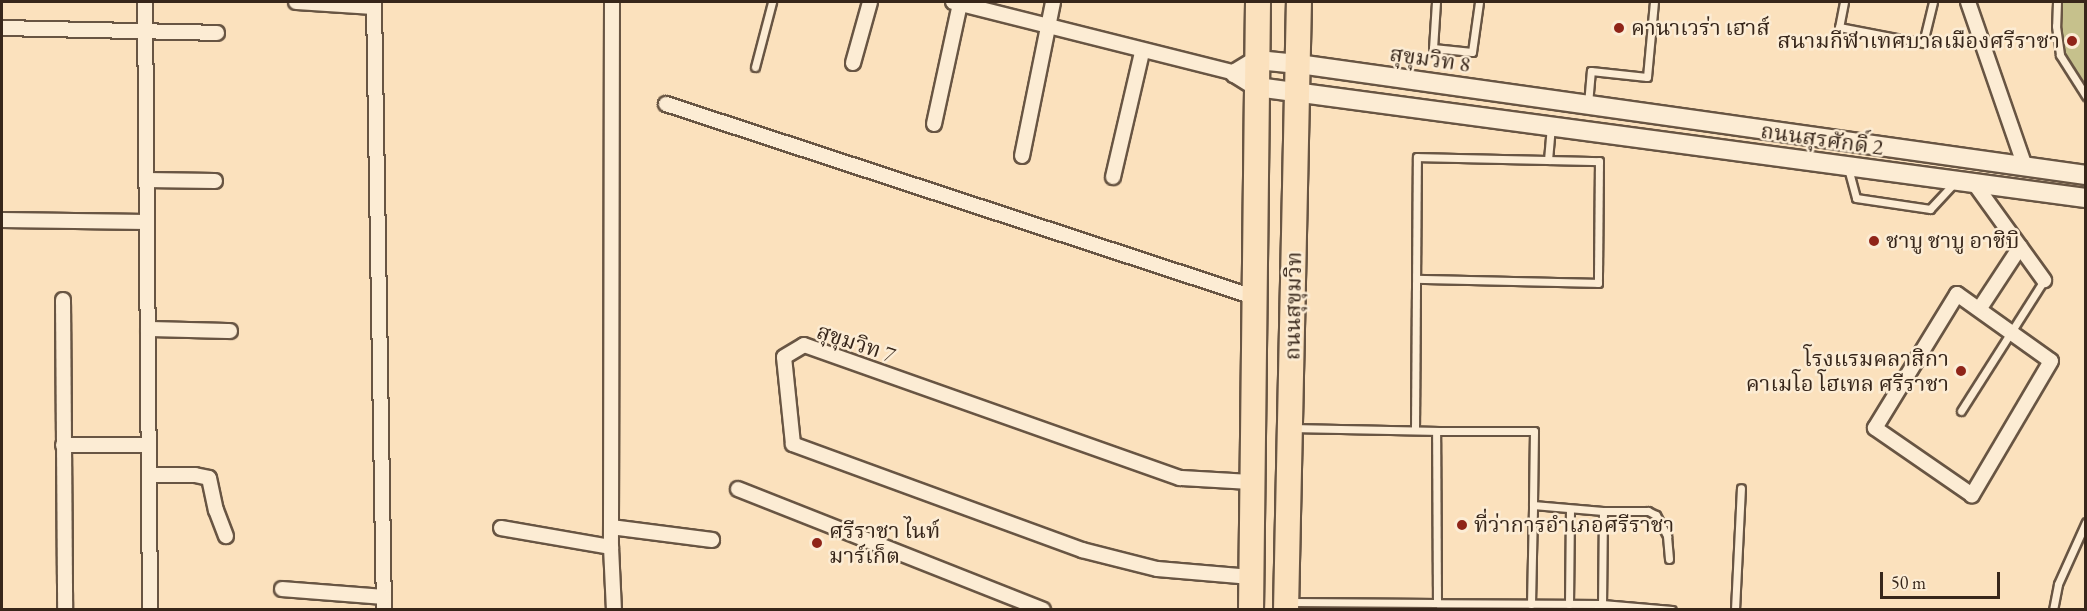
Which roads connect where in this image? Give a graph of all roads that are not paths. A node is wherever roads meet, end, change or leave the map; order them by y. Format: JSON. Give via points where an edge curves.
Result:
{"nodes":[{"id":1,"x":145,"y":2,"type":"edge"},
{"id":2,"x":296,"y":2,"type":"edge"},
{"id":3,"x":612,"y":2,"type":"edge"},
{"id":4,"x":772,"y":2,"type":"edge"},
{"id":5,"x":870,"y":2,"type":"edge"},
{"id":6,"x":1053,"y":2,"type":"edge"},
{"id":7,"x":1258,"y":2,"type":"edge"},
{"id":8,"x":1299,"y":2,"type":"edge"},
{"id":9,"x":1436,"y":2,"type":"edge"},
{"id":10,"x":1479,"y":2,"type":"edge"},
{"id":11,"x":1654,"y":2,"type":"edge"},
{"id":12,"x":1844,"y":2,"type":"edge"},
{"id":13,"x":1933,"y":2,"type":"edge"},
{"id":14,"x":1968,"y":2,"type":"edge"},
{"id":15,"x":2057,"y":2,"type":"edge"},
{"id":16,"x":956,"y":3,"type":"edge"},
{"id":17,"x":374,"y":4,"type":"edge"},
{"id":18,"x":1048,"y":26,"type":"junction"},
{"id":19,"x":2,"y":28,"type":"edge"},
{"id":20,"x":145,"y":30,"type":"junction"},
{"id":21,"x":217,"y":33,"type":"dead end"},
{"id":22,"x":1142,"y":52,"type":"junction"},
{"id":23,"x":1257,"y":60,"type":"junction"},
{"id":24,"x":853,"y":63,"type":"dead end"},
{"id":25,"x":1298,"y":64,"type":"junction"},
{"id":26,"x":755,"y":67,"type":"dead end"},
{"id":27,"x":1234,"y":73,"type":"junction"},
{"id":28,"x":1257,"y":87,"type":"junction"},
{"id":29,"x":1298,"y":92,"type":"junction"},
{"id":30,"x":2085,"y":96,"type":"edge"},
{"id":31,"x":1555,"y":100,"type":"junction"},
{"id":32,"x":666,"y":104,"type":"dead end"},
{"id":33,"x":1588,"y":104,"type":"junction"},
{"id":34,"x":934,"y":124,"type":"dead end"},
{"id":35,"x":1551,"y":126,"type":"junction"},
{"id":36,"x":1772,"y":131,"type":"junction"},
{"id":37,"x":1768,"y":155,"type":"junction"},
{"id":38,"x":1022,"y":156,"type":"dead end"},
{"id":39,"x":1548,"y":160,"type":"junction"},
{"id":40,"x":2025,"y":167,"type":"junction"},
{"id":41,"x":1848,"y":168,"type":"junction"},
{"id":42,"x":2085,"y":175,"type":"edge"},
{"id":43,"x":1113,"y":177,"type":"dead end"},
{"id":44,"x":146,"y":180,"type":"junction"},
{"id":45,"x":216,"y":181,"type":"dead end"},
{"id":46,"x":1965,"y":182,"type":"junction"},
{"id":47,"x":2021,"y":190,"type":"junction"},
{"id":48,"x":2085,"y":198,"type":"edge"},
{"id":49,"x":2,"y":220,"type":"edge"},
{"id":50,"x":147,"y":222,"type":"junction"},
{"id":51,"x":2020,"y":247,"type":"junction"},
{"id":52,"x":1417,"y":279,"type":"junction"},
{"id":53,"x":2044,"y":280,"type":"joint"},
{"id":54,"x":1254,"y":297,"type":"junction"},
{"id":55,"x":63,"y":300,"type":"dead end"},
{"id":56,"x":1980,"y":308,"type":"junction"},
{"id":57,"x":148,"y":329,"type":"junction"},
{"id":58,"x":2010,"y":330,"type":"junction"},
{"id":59,"x":230,"y":331,"type":"dead end"},
{"id":60,"x":1960,"y":411,"type":"dead end"},
{"id":61,"x":1290,"y":428,"type":"junction"},
{"id":62,"x":1415,"y":430,"type":"junction"},
{"id":63,"x":1436,"y":431,"type":"junction"},
{"id":64,"x":63,"y":445,"type":"junction"},
{"id":65,"x":149,"y":445,"type":"junction"},
{"id":66,"x":149,"y":475,"type":"junction"},
{"id":67,"x":1252,"y":482,"type":"junction"},
{"id":68,"x":1741,"y":488,"type":"dead end"},
{"id":69,"x":738,"y":489,"type":"dead end"},
{"id":70,"x":1533,"y":506,"type":"junction"},
{"id":71,"x":1570,"y":510,"type":"junction"},
{"id":72,"x":1603,"y":511,"type":"junction"},
{"id":73,"x":2085,"y":522,"type":"edge"},
{"id":74,"x":611,"y":527,"type":"junction"},
{"id":75,"x":501,"y":528,"type":"dead end"},
{"id":76,"x":226,"y":536,"type":"dead end"},
{"id":77,"x":712,"y":540,"type":"dead end"},
{"id":78,"x":611,"y":547,"type":"junction"},
{"id":79,"x":1669,"y":559,"type":"dead end"},
{"id":80,"x":1251,"y":576,"type":"junction"},
{"id":81,"x":282,"y":589,"type":"dead end"},
{"id":82,"x":384,"y":603,"type":"edge"},
{"id":83,"x":1437,"y":603,"type":"junction"},
{"id":84,"x":1532,"y":604,"type":"junction"},
{"id":85,"x":1569,"y":604,"type":"junction"},
{"id":86,"x":1602,"y":604,"type":"junction"},
{"id":87,"x":1286,"y":606,"type":"edge"},
{"id":88,"x":65,"y":609,"type":"edge"},
{"id":89,"x":150,"y":609,"type":"edge"},
{"id":90,"x":614,"y":609,"type":"edge"},
{"id":91,"x":1043,"y":609,"type":"edge"},
{"id":92,"x":1251,"y":609,"type":"edge"},
{"id":93,"x":1672,"y":609,"type":"edge"},
{"id":94,"x":1735,"y":609,"type":"edge"},
{"id":95,"x":2053,"y":609,"type":"edge"}],
"edges":[{"from":1,"to":20,"type":"street"},
{"from":2,"to":17,"type":"street"},
{"from":3,"to":74,"type":"street"},
{"from":4,"to":26,"type":"lane"},
{"from":5,"to":24,"type":"street"},
{"from":6,"to":18,"type":"street"},
{"from":7,"to":23,"type":"highway","name":"ถนนสุขุมวิท"},
{"from":8,"to":25,"type":"highway","name":"ถนนสุขุมวิท"},
{"from":9,"to":10,"type":"lane","via":[[1433,48],[1472,52]]},
{"from":11,"to":33,"type":"lane","via":[[1647,77],[1591,71]]},
{"from":12,"to":13,"type":"lane","via":[[1839,27],[1923,43]]},
{"from":14,"to":40,"type":"street"},
{"from":15,"to":30,"type":"lane","via":[[2060,55]]},
{"from":16,"to":18,"type":"street"},
{"from":16,"to":34,"type":"street"},
{"from":17,"to":82,"type":"street"},
{"from":18,"to":22,"type":"street"},
{"from":18,"to":38,"type":"street"},
{"from":19,"to":20,"type":"street"},
{"from":20,"to":21,"type":"street"},
{"from":20,"to":44,"type":"street"},
{"from":22,"to":27,"type":"street"},
{"from":22,"to":43,"type":"street"},
{"from":23,"to":25,"type":"main road","name":"สุขุมวิท 8"},
{"from":23,"to":27,"type":"main road"},
{"from":23,"to":28,"type":"highway","name":"ถนนสุขุมวิท"},
{"from":25,"to":29,"type":"highway","name":"ถนนสุขุมวิท"},
{"from":25,"to":31,"type":"main road","name":"สุขุมวิท 8"},
{"from":27,"to":28,"type":"main road"},
{"from":28,"to":29,"type":"main road"},
{"from":28,"to":54,"type":"highway","name":"ถนนสุขุมวิท"},
{"from":29,"to":35,"type":"main road"},
{"from":29,"to":61,"type":"highway","name":"ถนนสุขุมวิท"},
{"from":31,"to":33,"type":"main road","name":"ถนนสุรศักดิ์ 2"},
{"from":31,"to":35,"type":"main road"},
{"from":32,"to":54,"type":"street"},
{"from":33,"to":36,"type":"main road","name":"ถนนสุรศักดิ์ 2"},
{"from":35,"to":37,"type":"main road","name":"ถนนสุรศักดิ์ 2"},
{"from":35,"to":39,"type":"lane"},
{"from":36,"to":37,"type":"main road"},
{"from":36,"to":40,"type":"main road","name":"ถนนสุรศักดิ์ 2"},
{"from":37,"to":41,"type":"main road","name":"ถนนสุรศักดิ์ 2"},
{"from":39,"to":52,"type":"lane","via":[[1417,157]]},
{"from":39,"to":52,"type":"lane","via":[[1599,161],[1598,283]]},
{"from":40,"to":42,"type":"main road","name":"ถนนสุรศักดิ์ 2"},
{"from":40,"to":47,"type":"main road"},
{"from":41,"to":46,"type":"main road","name":"ถนนสุรศักดิ์ 2"},
{"from":41,"to":46,"type":"lane","via":[[1856,198],[1930,209]]},
{"from":44,"to":45,"type":"street"},
{"from":44,"to":50,"type":"street"},
{"from":46,"to":47,"type":"main road","name":"ถนนสุรศักดิ์ 2"},
{"from":46,"to":51,"type":"street"},
{"from":47,"to":48,"type":"main road","name":"ถนนสุรศักดิ์ 2"},
{"from":49,"to":50,"type":"street"},
{"from":50,"to":57,"type":"street"},
{"from":51,"to":53,"type":"street"},
{"from":51,"to":56,"type":"street"},
{"from":52,"to":62,"type":"lane"},
{"from":53,"to":58,"type":"lane"},
{"from":54,"to":67,"type":"highway","name":"ถนนสุขุมวิท"},
{"from":55,"to":64,"type":"street"},
{"from":56,"to":58,"type":"street"},
{"from":56,"to":58,"type":"street","via":[[1957,294],[1875,428],[1971,495],[2051,361]]},
{"from":57,"to":59,"type":"street"},
{"from":57,"to":65,"type":"street"},
{"from":58,"to":60,"type":"lane"},
{"from":61,"to":62,"type":"lane"},
{"from":61,"to":87,"type":"highway","name":"ถนนสุขุมวิท"},
{"from":62,"to":63,"type":"lane"},
{"from":63,"to":70,"type":"lane","via":[[1534,431]]},
{"from":63,"to":83,"type":"lane"},
{"from":64,"to":65,"type":"street"},
{"from":64,"to":88,"type":"street"},
{"from":65,"to":66,"type":"street"},
{"from":66,"to":76,"type":"street","via":[[209,478]]},
{"from":66,"to":89,"type":"street"},
{"from":67,"to":80,"type":"highway","name":"ถนนสุขุมวิท"},
{"from":67,"to":80,"type":"street","name":"สุขุมวิท 7","via":[[1180,478],[804,345],[784,357],[793,444],[1082,550],[1157,569]]},
{"from":68,"to":94,"type":"lane"},
{"from":69,"to":91,"type":"street"},
{"from":70,"to":71,"type":"lane"},
{"from":70,"to":84,"type":"lane"},
{"from":71,"to":72,"type":"lane"},
{"from":71,"to":85,"type":"lane"},
{"from":72,"to":79,"type":"lane","via":[[1648,511],[1656,515],[1667,536]]},
{"from":72,"to":86,"type":"lane"},
{"from":73,"to":95,"type":"lane","via":[[2058,584]]},
{"from":74,"to":77,"type":"street"},
{"from":74,"to":78,"type":"street"},
{"from":75,"to":78,"type":"street"},
{"from":78,"to":90,"type":"street"},
{"from":80,"to":92,"type":"highway","name":"ถนนสุขุมวิท"},
{"from":81,"to":82,"type":"street"},
{"from":83,"to":84,"type":"lane"},
{"from":83,"to":87,"type":"lane"},
{"from":84,"to":85,"type":"lane"},
{"from":85,"to":86,"type":"lane"},
{"from":86,"to":93,"type":"lane"}]}
